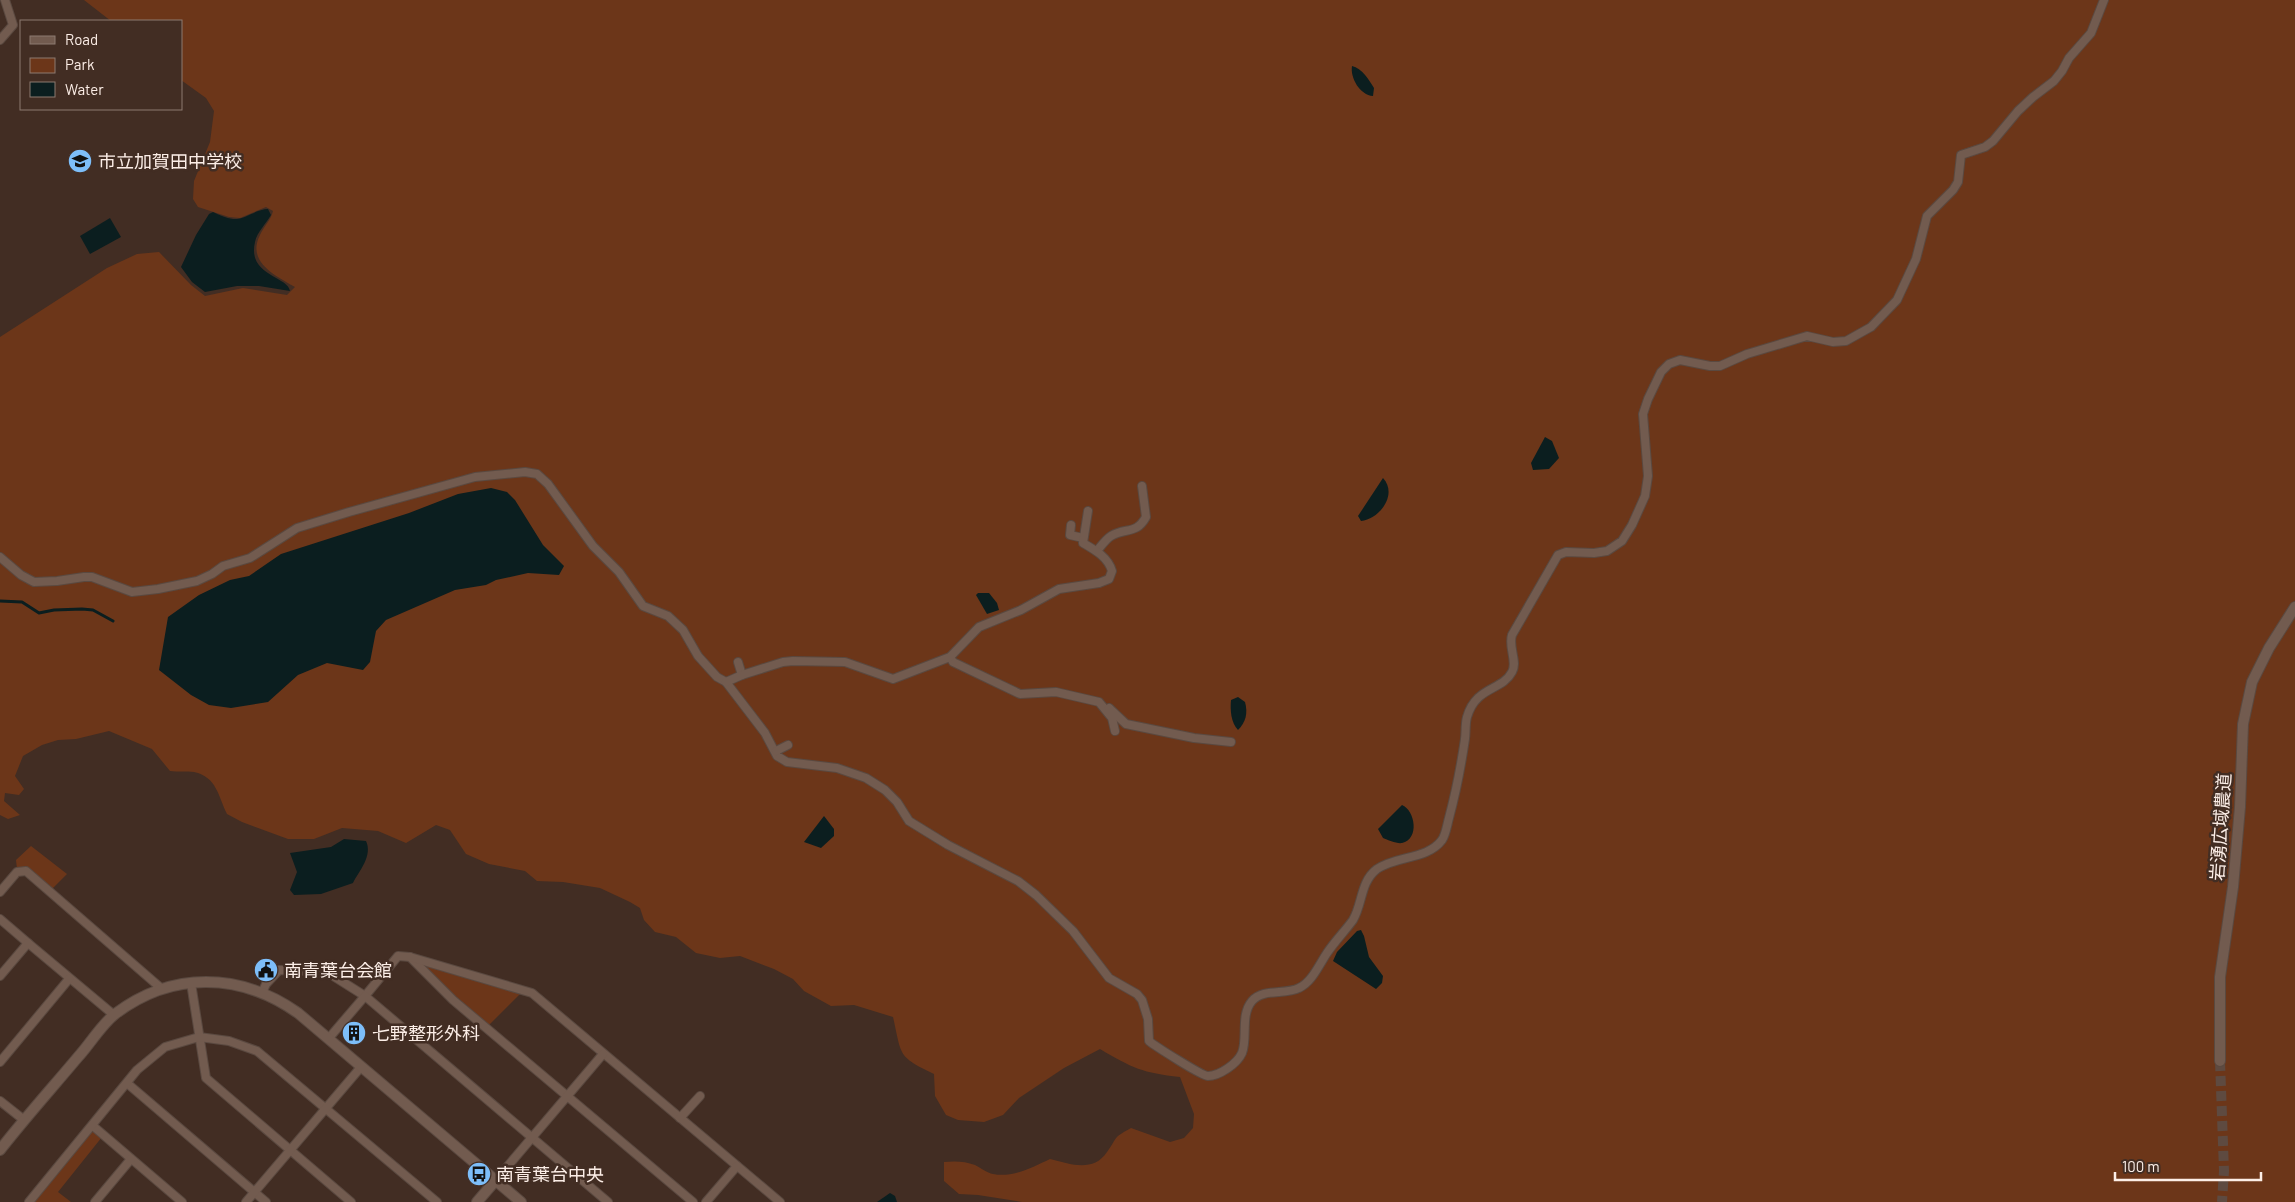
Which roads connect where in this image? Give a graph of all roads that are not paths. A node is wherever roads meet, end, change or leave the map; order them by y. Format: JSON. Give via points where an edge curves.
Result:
{"nodes":[{"id":1,"x":5,"y":0,"type":"edge"},
{"id":2,"x":2104,"y":0,"type":"edge"},
{"id":3,"x":0,"y":40,"type":"edge"},
{"id":4,"x":1142,"y":486,"type":"dead end"},
{"id":5,"x":1088,"y":511,"type":"dead end"},
{"id":6,"x":1071,"y":525,"type":"dead end"},
{"id":7,"x":1083,"y":538,"type":"junction"},
{"id":8,"x":1104,"y":538,"type":"dead end"},
{"id":9,"x":1095,"y":550,"type":"junction"},
{"id":10,"x":0,"y":557,"type":"edge"},
{"id":11,"x":2295,"y":608,"type":"edge"},
{"id":12,"x":950,"y":657,"type":"junction"},
{"id":13,"x":738,"y":662,"type":"dead end"},
{"id":14,"x":742,"y":675,"type":"junction"},
{"id":15,"x":726,"y":682,"type":"junction"},
{"id":16,"x":1099,"y":702,"type":"junction"},
{"id":17,"x":1115,"y":731,"type":"dead end"},
{"id":18,"x":1231,"y":742,"type":"dead end"},
{"id":19,"x":788,"y":745,"type":"dead end"},
{"id":20,"x":776,"y":751,"type":"junction"},
{"id":21,"x":0,"y":892,"type":"edge"},
{"id":22,"x":0,"y":919,"type":"edge"},
{"id":23,"x":28,"y":943,"type":"junction"},
{"id":24,"x":410,"y":957,"type":"junction"},
{"id":25,"x":0,"y":976,"type":"edge"},
{"id":26,"x":69,"y":979,"type":"junction"},
{"id":27,"x":191,"y":983,"type":"junction"},
{"id":28,"x":162,"y":989,"type":"junction"},
{"id":29,"x":262,"y":993,"type":"junction"},
{"id":30,"x":365,"y":996,"type":"junction"},
{"id":31,"x":114,"y":1015,"type":"junction"},
{"id":32,"x":199,"y":1037,"type":"junction"},
{"id":33,"x":329,"y":1038,"type":"junction"},
{"id":34,"x":603,"y":1054,"type":"junction"},
{"id":35,"x":2220,"y":1061,"type":"tunnel mouth"},
{"id":36,"x":0,"y":1062,"type":"edge"},
{"id":37,"x":361,"y":1067,"type":"junction"},
{"id":38,"x":128,"y":1084,"type":"junction"},
{"id":39,"x":567,"y":1095,"type":"junction"},
{"id":40,"x":700,"y":1096,"type":"dead end"},
{"id":41,"x":0,"y":1101,"type":"edge"},
{"id":42,"x":326,"y":1108,"type":"junction"},
{"id":43,"x":680,"y":1118,"type":"junction"},
{"id":44,"x":24,"y":1120,"type":"junction"},
{"id":45,"x":93,"y":1126,"type":"junction"},
{"id":46,"x":532,"y":1137,"type":"junction"},
{"id":47,"x":0,"y":1150,"type":"edge"},
{"id":48,"x":290,"y":1150,"type":"junction"},
{"id":49,"x":131,"y":1159,"type":"junction"},
{"id":50,"x":737,"y":1166,"type":"junction"},
{"id":51,"x":495,"y":1181,"type":"junction"},
{"id":52,"x":255,"y":1192,"type":"junction"},
{"id":53,"x":29,"y":1202,"type":"edge"},
{"id":54,"x":95,"y":1202,"type":"edge"},
{"id":55,"x":182,"y":1202,"type":"edge"},
{"id":56,"x":246,"y":1202,"type":"edge"},
{"id":57,"x":266,"y":1202,"type":"edge"},
{"id":58,"x":351,"y":1202,"type":"edge"},
{"id":59,"x":436,"y":1202,"type":"edge"},
{"id":60,"x":478,"y":1202,"type":"edge"},
{"id":61,"x":521,"y":1202,"type":"edge"},
{"id":62,"x":608,"y":1202,"type":"edge"},
{"id":63,"x":693,"y":1202,"type":"edge"},
{"id":64,"x":706,"y":1202,"type":"edge"},
{"id":65,"x":780,"y":1202,"type":"edge"}],
"edges":[{"from":1,"to":3,"type":"street","via":[[13,25]]},
{"from":2,"to":20,"type":"street","via":[[2091,33],[2054,80],[2018,111],[1993,141],[1961,155],[1958,182],[1926,216],[1916,259],[1901,291],[1871,327],[1846,341],[1833,342],[1807,336],[1747,354],[1720,366],[1680,360],[1668,364],[1661,372],[1643,414],[1648,476],[1639,511],[1615,547],[1594,553],[1566,552],[1553,562],[1512,635],[1512,672],[1484,692],[1470,708],[1459,776],[1444,838],[1434,849],[1377,870],[1364,885],[1353,920],[1300,988],[1272,992],[1251,1002],[1242,1053],[1225,1070],[1216,1075],[1202,1075],[1149,1041],[1148,1019],[1142,1000],[1109,978],[1073,931],[1023,885],[926,833],[909,821],[885,790],[866,778],[837,768],[787,762],[777,756]]},
{"from":4,"to":9,"type":"street","via":[[1144,520],[1135,530],[1111,536]]},
{"from":5,"to":7,"type":"street"},
{"from":6,"to":7,"type":"street","via":[[1070,535]]},
{"from":7,"to":9,"type":"street","via":[[1082,543]]},
{"from":8,"to":9,"type":"street"},
{"from":9,"to":12,"type":"street","via":[[1110,565],[1109,579],[1059,590],[978,627]]},
{"from":10,"to":15,"type":"street","via":[[34,582],[84,577],[132,592],[158,589],[212,574],[223,566],[250,558],[297,528],[349,512],[475,477],[525,472],[537,474],[548,484],[593,546],[619,572],[643,606],[668,616],[683,630],[698,656]]},
{"from":11,"to":35,"type":"street","name":"岩湧広域農道","via":[[2252,682],[2243,724],[2233,887],[2220,977]]},
{"from":12,"to":14,"type":"street","via":[[893,679],[845,662],[783,662]]},
{"from":12,"to":16,"type":"street","via":[[953,662],[1020,694],[1056,692]]},
{"from":13,"to":14,"type":"street"},
{"from":14,"to":15,"type":"street"},
{"from":15,"to":20,"type":"street"},
{"from":16,"to":17,"type":"street","via":[[1112,718]]},
{"from":16,"to":18,"type":"street","via":[[1126,724]]},
{"from":19,"to":20,"type":"street"},
{"from":21,"to":28,"type":"street","via":[[17,872],[26,871]]},
{"from":22,"to":23,"type":"street"},
{"from":23,"to":25,"type":"street"},
{"from":23,"to":26,"type":"street"},
{"from":24,"to":30,"type":"street","via":[[398,956],[393,960]]},
{"from":24,"to":34,"type":"street","via":[[532,993]]},
{"from":24,"to":39,"type":"street","via":[[454,1000]]},
{"from":26,"to":31,"type":"street"},
{"from":26,"to":36,"type":"street"},
{"from":27,"to":28,"type":"street"},
{"from":27,"to":29,"type":"street","via":[[238,984]]},
{"from":27,"to":32,"type":"street"},
{"from":28,"to":31,"type":"street"},
{"from":29,"to":30,"type":"street","via":[[279,970],[327,972]]},
{"from":29,"to":33,"type":"street","via":[[285,1004]]},
{"from":30,"to":33,"type":"street"},
{"from":30,"to":46,"type":"street"},
{"from":31,"to":44,"type":"street"},
{"from":32,"to":38,"type":"street","via":[[165,1047],[137,1070]]},
{"from":32,"to":42,"type":"street","via":[[229,1041],[257,1051]]},
{"from":32,"to":48,"type":"street","via":[[206,1078]]},
{"from":33,"to":37,"type":"street"},
{"from":34,"to":39,"type":"street"},
{"from":34,"to":43,"type":"street"},
{"from":37,"to":42,"type":"street"},
{"from":37,"to":51,"type":"street"},
{"from":38,"to":45,"type":"street"},
{"from":38,"to":52,"type":"street"},
{"from":39,"to":46,"type":"street"},
{"from":39,"to":63,"type":"street"},
{"from":40,"to":43,"type":"street"},
{"from":41,"to":44,"type":"street"},
{"from":42,"to":48,"type":"street"},
{"from":42,"to":59,"type":"street"},
{"from":43,"to":50,"type":"street"},
{"from":44,"to":47,"type":"street"},
{"from":45,"to":49,"type":"street"},
{"from":45,"to":53,"type":"street"},
{"from":46,"to":51,"type":"street"},
{"from":46,"to":62,"type":"street"},
{"from":48,"to":52,"type":"street"},
{"from":48,"to":58,"type":"street"},
{"from":49,"to":54,"type":"street"},
{"from":49,"to":55,"type":"street"},
{"from":50,"to":64,"type":"street"},
{"from":50,"to":65,"type":"street"},
{"from":51,"to":60,"type":"street"},
{"from":51,"to":61,"type":"street"},
{"from":52,"to":56,"type":"street"},
{"from":52,"to":57,"type":"street"}]}
